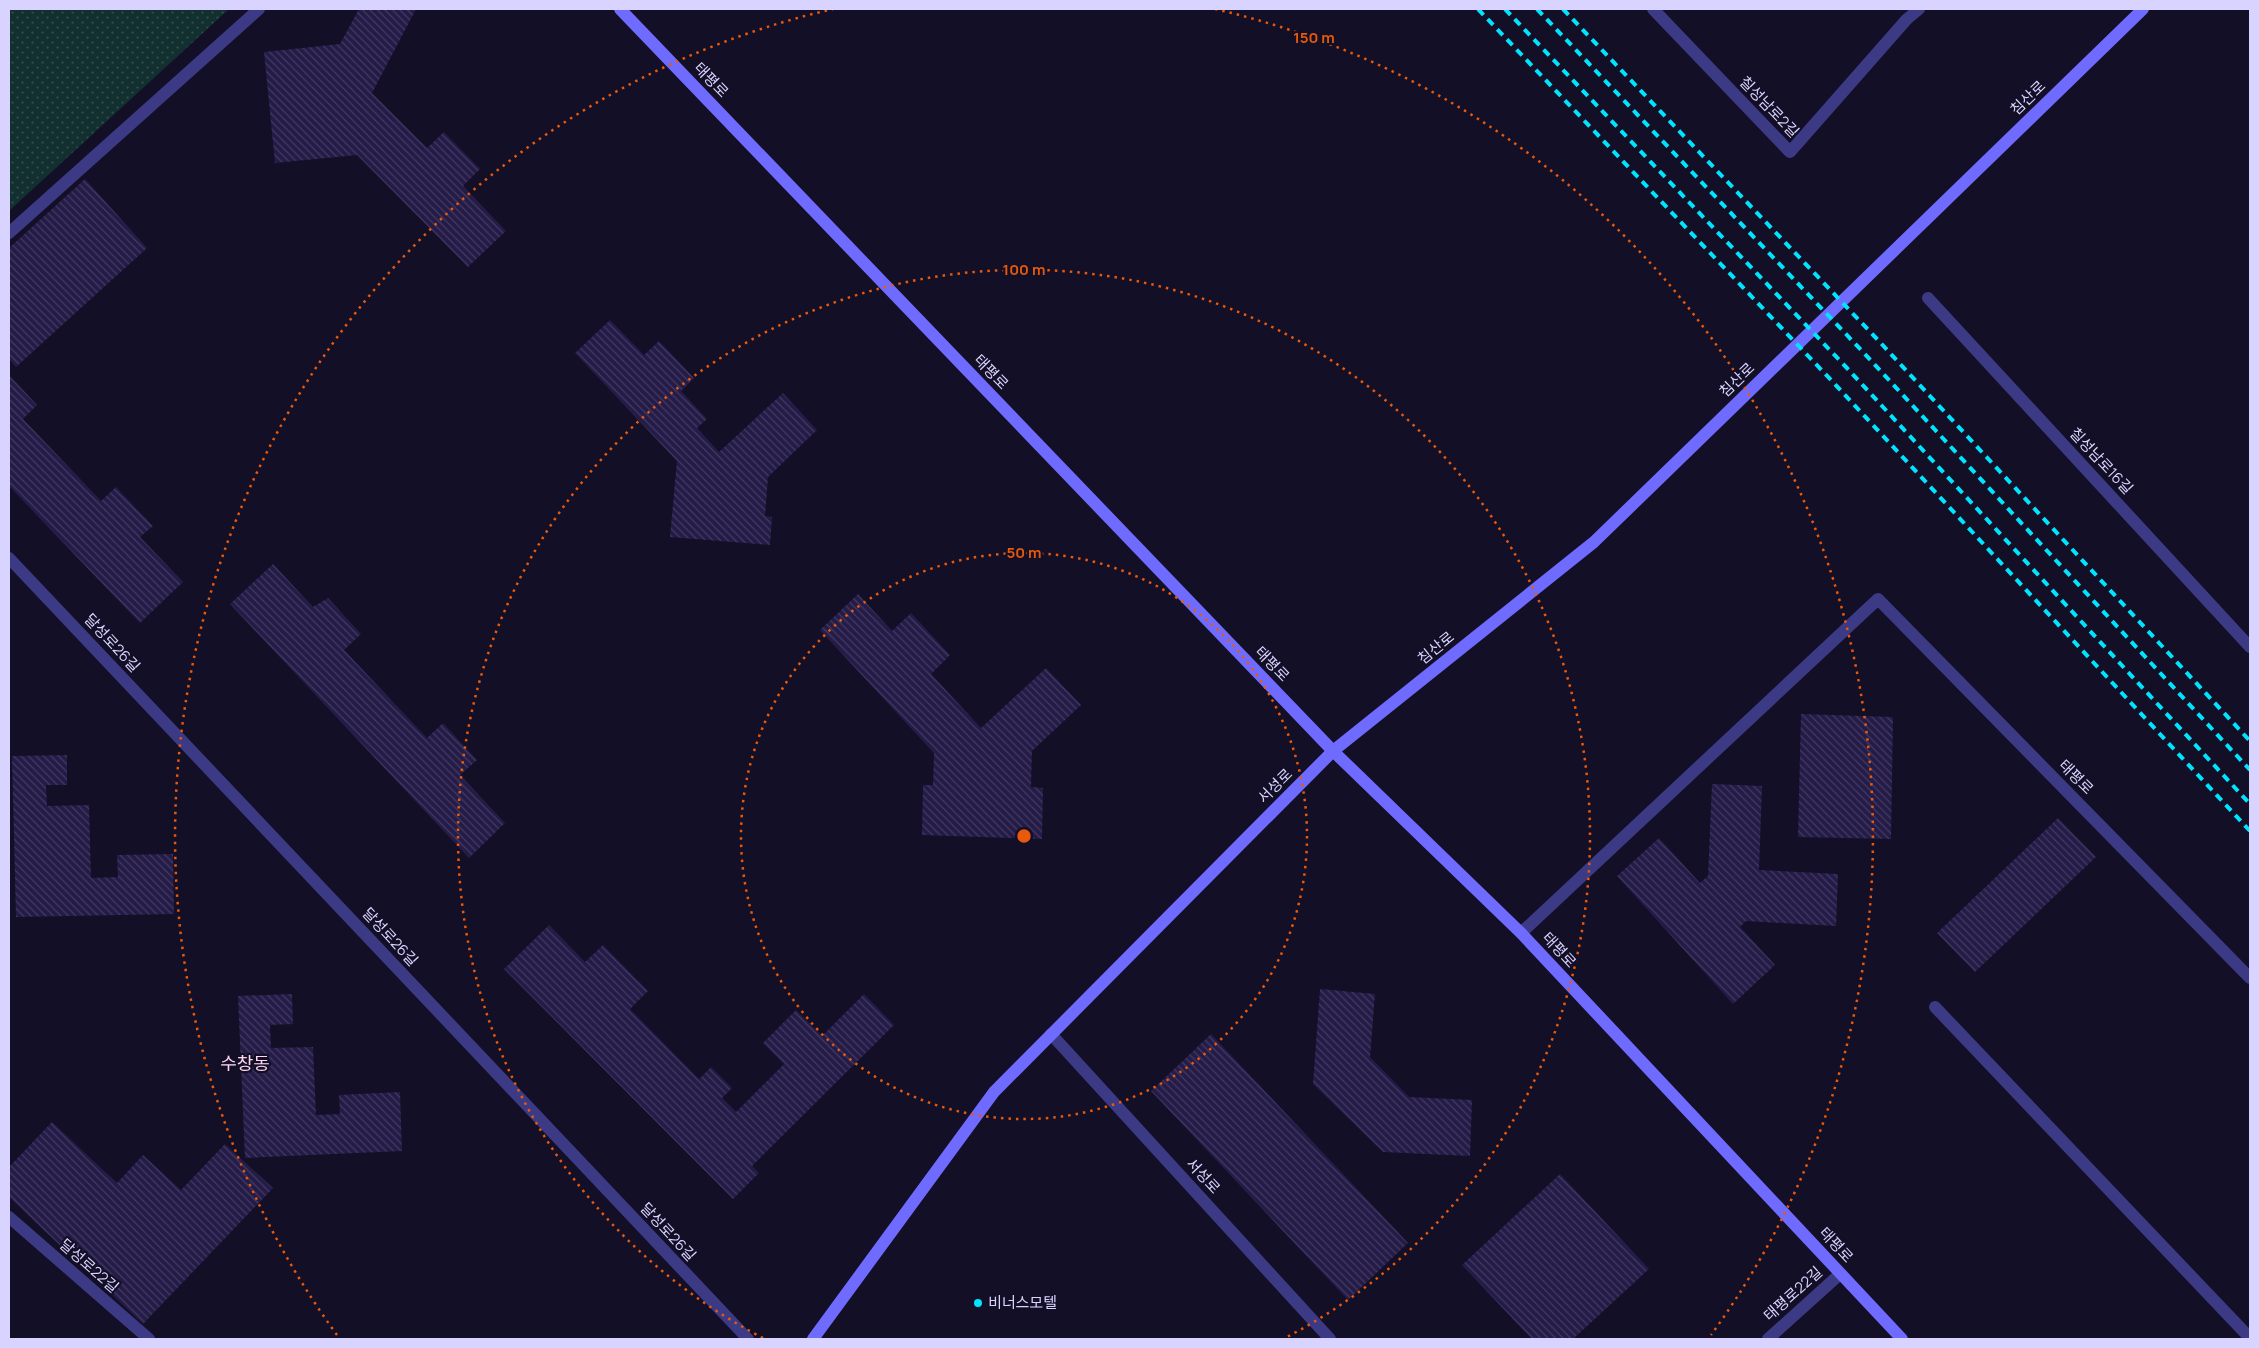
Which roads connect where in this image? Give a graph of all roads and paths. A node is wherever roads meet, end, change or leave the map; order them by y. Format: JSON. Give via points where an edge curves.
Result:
{"nodes":[{"id":1,"x":259,"y":9,"type":"edge"},
{"id":2,"x":620,"y":9,"type":"edge"},
{"id":3,"x":1653,"y":9,"type":"edge"},
{"id":4,"x":1920,"y":9,"type":"edge"},
{"id":5,"x":2143,"y":9,"type":"edge"},
{"id":6,"x":9,"y":233,"type":"edge"},
{"id":7,"x":1928,"y":298,"type":"dead end"},
{"id":8,"x":9,"y":558,"type":"edge"},
{"id":9,"x":2250,"y":647,"type":"edge"},
{"id":10,"x":1333,"y":751,"type":"junction"},
{"id":11,"x":1521,"y":933,"type":"junction"},
{"id":12,"x":2250,"y":978,"type":"edge"},
{"id":13,"x":1935,"y":1007,"type":"dead end"},
{"id":14,"x":1051,"y":1034,"type":"junction"},
{"id":15,"x":9,"y":1217,"type":"edge"},
{"id":16,"x":1840,"y":1274,"type":"junction"},
{"id":17,"x":2250,"y":1338,"type":"edge"},
{"id":18,"x":149,"y":1339,"type":"edge"},
{"id":19,"x":748,"y":1339,"type":"edge"},
{"id":20,"x":813,"y":1339,"type":"edge"},
{"id":21,"x":1330,"y":1339,"type":"edge"},
{"id":22,"x":1768,"y":1339,"type":"edge"},
{"id":23,"x":1902,"y":1339,"type":"edge"}],
"edges":[{"from":1,"to":6,"type":"street"},
{"from":2,"to":10,"type":"main road","name":"태평로"},
{"from":3,"to":4,"type":"street","name":"칠성남로2길","via":[[1790,152],[1907,19]]},
{"from":5,"to":10,"type":"main road","name":"침산로","via":[[1594,542]]},
{"from":7,"to":9,"type":"street","name":"칠성남로16길"},
{"from":8,"to":19,"type":"street","name":"달성로26길"},
{"from":10,"to":11,"type":"main road","name":"태평로"},
{"from":10,"to":14,"type":"main road","name":"서성로"},
{"from":11,"to":12,"type":"street","name":"태평로","via":[[1878,599]]},
{"from":11,"to":16,"type":"main road","name":"태평로"},
{"from":13,"to":17,"type":"street"},
{"from":14,"to":20,"type":"main road","name":"서성로","via":[[994,1092]]},
{"from":14,"to":21,"type":"street","name":"서성로"},
{"from":15,"to":18,"type":"street","name":"달성로22길"},
{"from":16,"to":22,"type":"street","name":"태평로22길"},
{"from":16,"to":23,"type":"main road","name":"태평로"}]}
